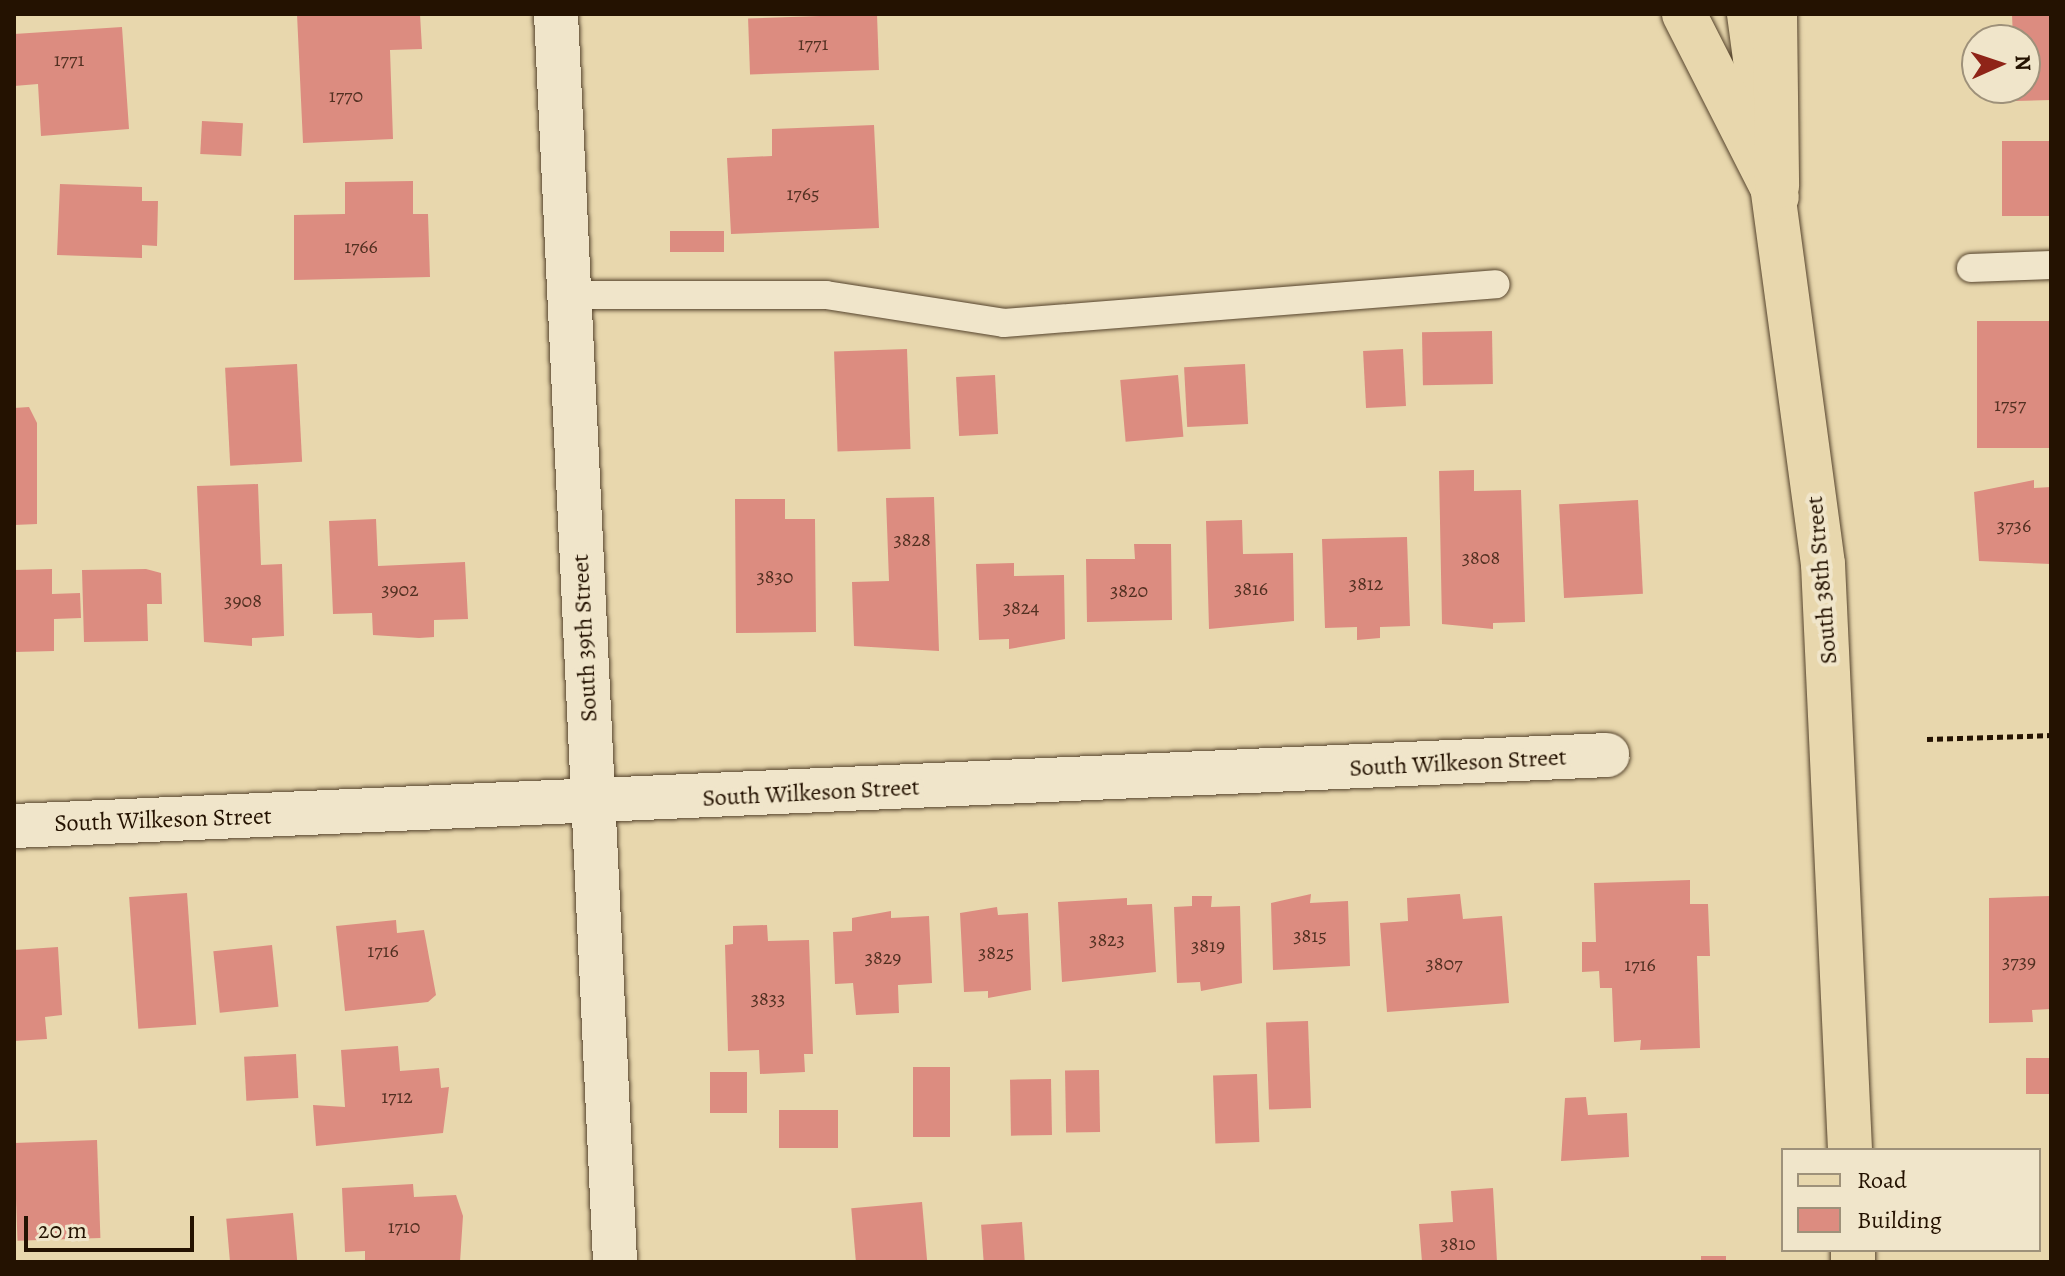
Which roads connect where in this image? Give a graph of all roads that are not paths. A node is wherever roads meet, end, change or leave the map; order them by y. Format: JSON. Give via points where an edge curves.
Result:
{"nodes":[{"id":1,"x":556,"y":14,"type":"edge"},
{"id":2,"x":1684,"y":14,"type":"edge"},
{"id":3,"x":1749,"y":14,"type":"edge"},
{"id":4,"x":1775,"y":14,"type":"edge"},
{"id":5,"x":1777,"y":197,"type":"junction"},
{"id":6,"x":2051,"y":265,"type":"edge"},
{"id":7,"x":1971,"y":268,"type":"dead end"},
{"id":8,"x":1495,"y":284,"type":"dead end"},
{"id":9,"x":569,"y":295,"type":"junction"},
{"id":10,"x":1607,"y":755,"type":"dead end"},
{"id":11,"x":593,"y":803,"type":"junction"},
{"id":12,"x":14,"y":826,"type":"edge"},
{"id":13,"x":1850,"y":1148,"type":"edge"},
{"id":14,"x":615,"y":1262,"type":"edge"}],
"edges":[{"from":1,"to":9,"type":"street","name":"South 39th Street"},
{"from":2,"to":5,"type":"main road"},
{"from":3,"to":5,"type":"main road","name":"South 38th Street"},
{"from":4,"to":5,"type":"main road"},
{"from":5,"to":13,"type":"main road","name":"South 38th Street","via":[[1823,564]]},
{"from":6,"to":7,"type":"lane"},
{"from":8,"to":9,"type":"lane","via":[[1004,323],[826,295]]},
{"from":9,"to":11,"type":"street","name":"South 39th Street"},
{"from":10,"to":11,"type":"street","name":"South Wilkeson Street"},
{"from":11,"to":12,"type":"street","name":"South Wilkeson Street"},
{"from":11,"to":14,"type":"street","name":"South 39th Street"}]}
